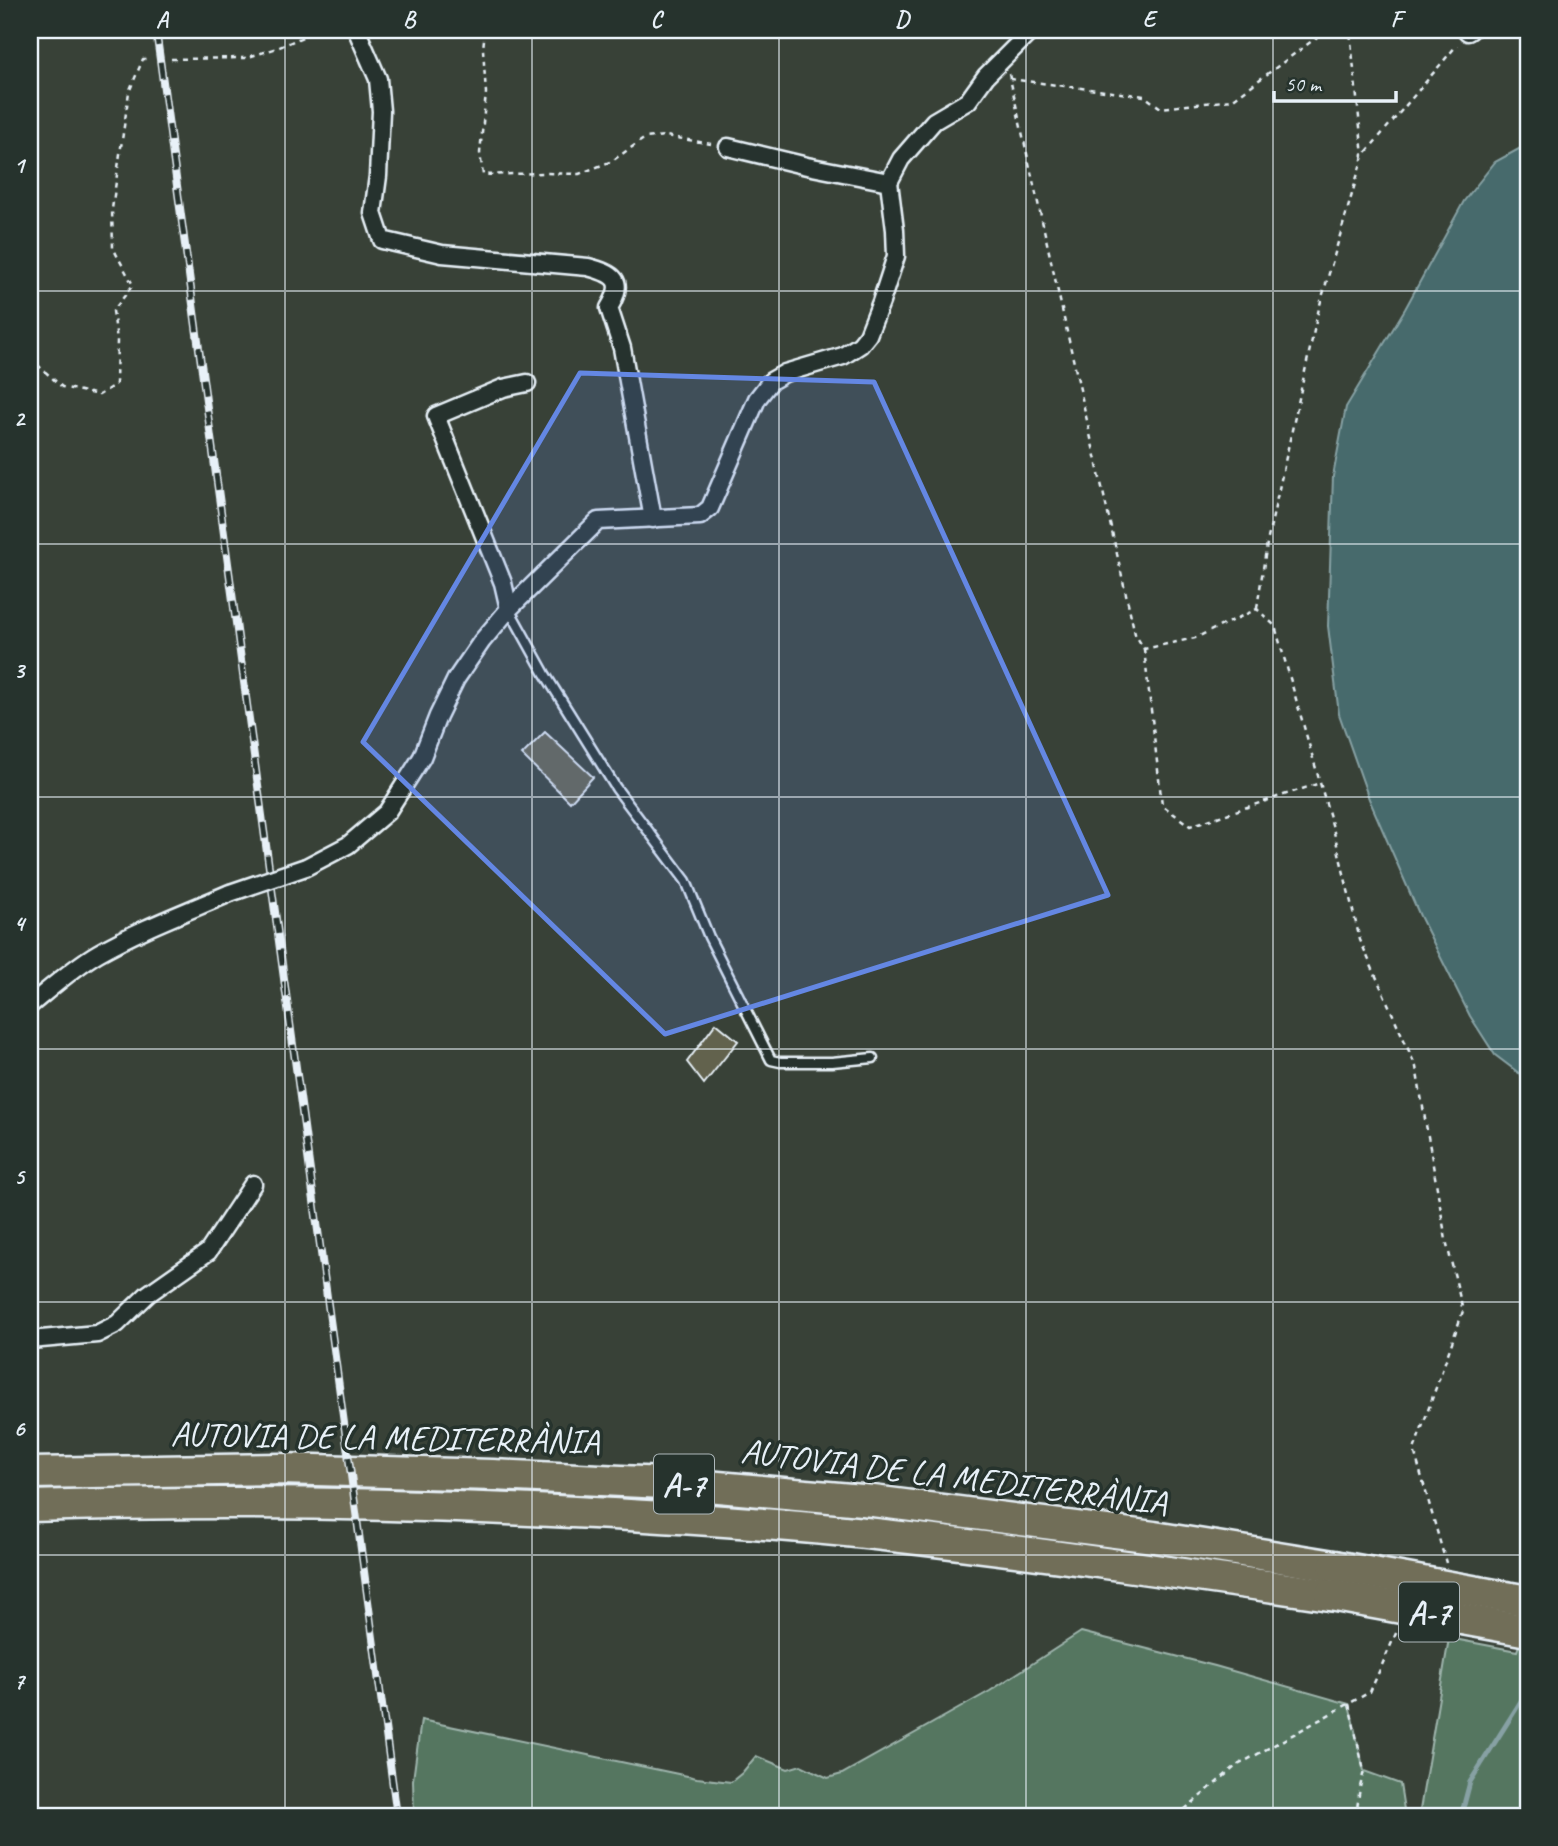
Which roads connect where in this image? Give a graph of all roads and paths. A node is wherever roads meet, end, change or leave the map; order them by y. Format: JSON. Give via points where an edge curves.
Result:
{"nodes":[{"id":1,"x":319,"y":30,"type":"edge"},
{"id":2,"x":485,"y":30,"type":"edge"},
{"id":3,"x":1032,"y":30,"type":"edge"},
{"id":4,"x":357,"y":31,"type":"edge"},
{"id":5,"x":1468,"y":31,"type":"edge"},
{"id":6,"x":1005,"y":57,"type":"junction"},
{"id":7,"x":148,"y":59,"type":"dead end"},
{"id":8,"x":171,"y":59,"type":"dead end"},
{"id":9,"x":1010,"y":79,"type":"junction"},
{"id":10,"x":728,"y":148,"type":"joint"},
{"id":11,"x":1363,"y":156,"type":"junction"},
{"id":12,"x":888,"y":182,"type":"junction"},
{"id":13,"x":30,"y":358,"type":"edge"},
{"id":14,"x":527,"y":383,"type":"dead end"},
{"id":15,"x":653,"y":519,"type":"junction"},
{"id":16,"x":509,"y":608,"type":"junction"},
{"id":17,"x":1257,"y":609,"type":"junction"},
{"id":18,"x":1144,"y":649,"type":"junction"},
{"id":19,"x":1320,"y":783,"type":"junction"},
{"id":20,"x":30,"y":1005,"type":"edge"},
{"id":21,"x":873,"y":1058,"type":"dead end"},
{"id":22,"x":253,"y":1184,"type":"dead end"},
{"id":23,"x":30,"y":1340,"type":"edge"},
{"id":24,"x":30,"y":1473,"type":"edge"},
{"id":25,"x":30,"y":1506,"type":"edge"},
{"id":26,"x":1447,"y":1565,"type":"dead end"},
{"id":27,"x":1332,"y":1580,"type":"junction"},
{"id":28,"x":1528,"y":1601,"type":"edge"},
{"id":29,"x":1400,"y":1625,"type":"dead end"},
{"id":30,"x":1528,"y":1630,"type":"edge"},
{"id":31,"x":1349,"y":1704,"type":"junction"},
{"id":32,"x":454,"y":1816,"type":"edge"},
{"id":33,"x":525,"y":1816,"type":"edge"},
{"id":34,"x":1177,"y":1816,"type":"edge"},
{"id":35,"x":1356,"y":1816,"type":"edge"}],
"edges":[{"from":1,"to":8,"type":"path","via":[[245,58]]},
{"from":2,"to":10,"type":"path","via":[[483,175],[579,174],[612,161],[645,138],[666,136]]},
{"from":3,"to":6,"type":"street"},
{"from":4,"to":15,"type":"street","via":[[378,79],[382,111],[373,213],[382,240],[442,254],[588,267],[615,279],[617,295],[609,307],[622,348]]},
{"from":5,"to":11,"type":"path"},
{"from":6,"to":9,"type":"path"},
{"from":6,"to":12,"type":"street","via":[[968,101],[934,121]]},
{"from":7,"to":13,"type":"path","via":[[144,59],[130,92],[112,209],[113,248],[132,285],[113,311],[116,384],[99,395],[62,387]]},
{"from":9,"to":11,"type":"path","via":[[1143,96],[1161,108],[1231,100],[1320,35],[1350,31]]},
{"from":9,"to":18,"type":"path","via":[[1135,634]]},
{"from":10,"to":12,"type":"street"},
{"from":11,"to":17,"type":"path","via":[[1319,308],[1267,543]]},
{"from":12,"to":15,"type":"street","via":[[896,256],[868,335],[843,356],[771,381],[757,399],[709,508],[700,516]]},
{"from":14,"to":16,"type":"street","via":[[436,416]]},
{"from":15,"to":16,"type":"street","via":[[598,521]]},
{"from":16,"to":20,"type":"street","bridge":true,"via":[[456,679],[422,757],[387,812],[348,845],[306,867],[230,893],[98,953]]},
{"from":16,"to":21,"type":"lane","via":[[616,788],[686,881],[709,937],[772,1060]]},
{"from":17,"to":18,"type":"path","via":[[1195,638]]},
{"from":17,"to":19,"type":"path","via":[[1275,626]]},
{"from":18,"to":19,"type":"path","via":[[1162,805],[1190,826]]},
{"from":19,"to":26,"type":"path","via":[[1360,940],[1416,1068],[1446,1240],[1464,1311],[1414,1450]]},
{"from":22,"to":23,"type":"street","via":[[208,1252],[148,1294],[117,1324],[97,1334]]},
{"from":24,"to":27,"type":"highway","name":"AUTOVIA DE LA MEDITERRÀNIA","number":"A-7","via":[[280,1469],[685,1484],[873,1501],[1154,1536]]},
{"from":25,"to":27,"type":"highway","name":"AUTOVIA DE LA MEDITERRÀNIA","number":"A-7","via":[[489,1507],[873,1534],[1149,1569]]},
{"from":27,"to":28,"type":"highway","name":"AUTOVIA DE LA MEDITERRÀNIA","number":"A-7","bridge":true},
{"from":27,"to":30,"type":"highway","name":"AUTOVIA DE LA MEDITERRÀNIA","number":"A-7","bridge":true},
{"from":29,"to":31,"type":"path","via":[[1370,1692]]},
{"from":31,"to":34,"type":"path","via":[[1236,1766]]},
{"from":31,"to":35,"type":"path","via":[[1364,1771]]},
{"from":32,"to":33,"type":"path","via":[[461,1811]]}]}
